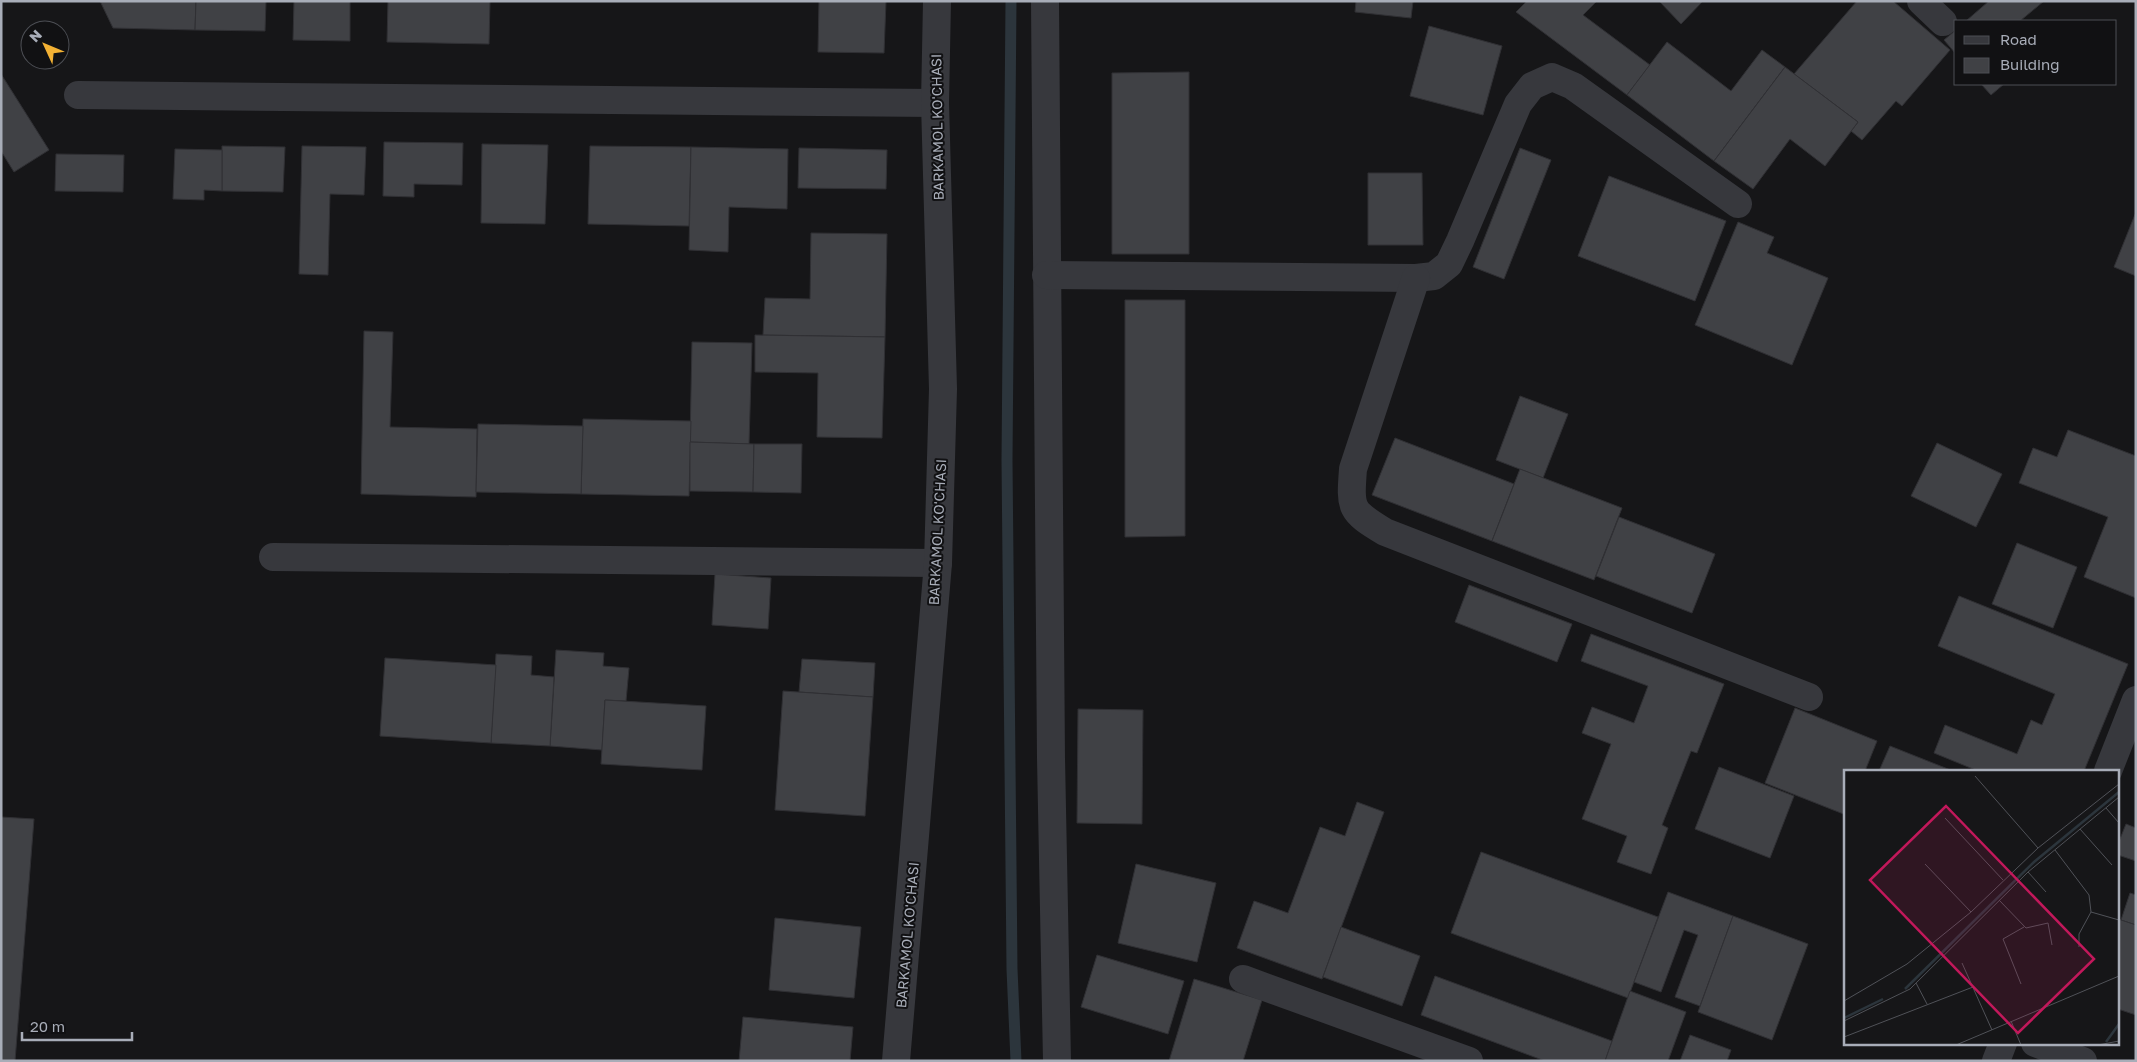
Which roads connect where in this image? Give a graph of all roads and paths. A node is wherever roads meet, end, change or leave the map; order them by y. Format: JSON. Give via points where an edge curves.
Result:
{"nodes":[{"id":1,"x":936,"y":1,"type":"edge"},
{"id":2,"x":1045,"y":1,"type":"edge"},
{"id":3,"x":1921,"y":1,"type":"edge"},
{"id":4,"x":1943,"y":22,"type":"dead end"},
{"id":5,"x":78,"y":95,"type":"dead end"},
{"id":6,"x":935,"y":103,"type":"junction"},
{"id":7,"x":1738,"y":204,"type":"dead end"},
{"id":8,"x":1046,"y":275,"type":"junction"},
{"id":9,"x":1416,"y":278,"type":"junction"},
{"id":10,"x":273,"y":557,"type":"dead end"},
{"id":11,"x":938,"y":563,"type":"junction"},
{"id":12,"x":1809,"y":697,"type":"dead end"},
{"id":13,"x":2136,"y":700,"type":"edge"},
{"id":14,"x":2108,"y":770,"type":"edge"},
{"id":15,"x":1243,"y":979,"type":"dead end"},
{"id":16,"x":2003,"y":1044,"type":"edge"},
{"id":17,"x":2038,"y":1044,"type":"edge"},
{"id":18,"x":896,"y":1061,"type":"edge"},
{"id":19,"x":1057,"y":1061,"type":"edge"},
{"id":20,"x":1469,"y":1061,"type":"edge"},
{"id":21,"x":1996,"y":1061,"type":"edge"},
{"id":22,"x":2083,"y":1061,"type":"edge"}],
"edges":[{"from":1,"to":6,"type":"street","name":"BARKAMOL KO'CHASI"},
{"from":2,"to":8,"type":"street"},
{"from":3,"to":4,"type":"street"},
{"from":5,"to":6,"type":"street"},
{"from":6,"to":11,"type":"street","name":"BARKAMOL KO'CHASI","via":[[943,389]]},
{"from":7,"to":9,"type":"street","via":[[1573,86],[1552,77],[1532,86],[1518,104],[1449,264],[1434,276]]},
{"from":8,"to":9,"type":"street"},
{"from":8,"to":19,"type":"street"},
{"from":9,"to":12,"type":"street","via":[[1353,470],[1351,500],[1362,518],[1385,532]]},
{"from":10,"to":11,"type":"street"},
{"from":11,"to":18,"type":"street","name":"BARKAMOL KO'CHASI"},
{"from":13,"to":14,"type":"street"},
{"from":15,"to":20,"type":"street"},
{"from":16,"to":21,"type":"street"},
{"from":17,"to":22,"type":"street"}]}
